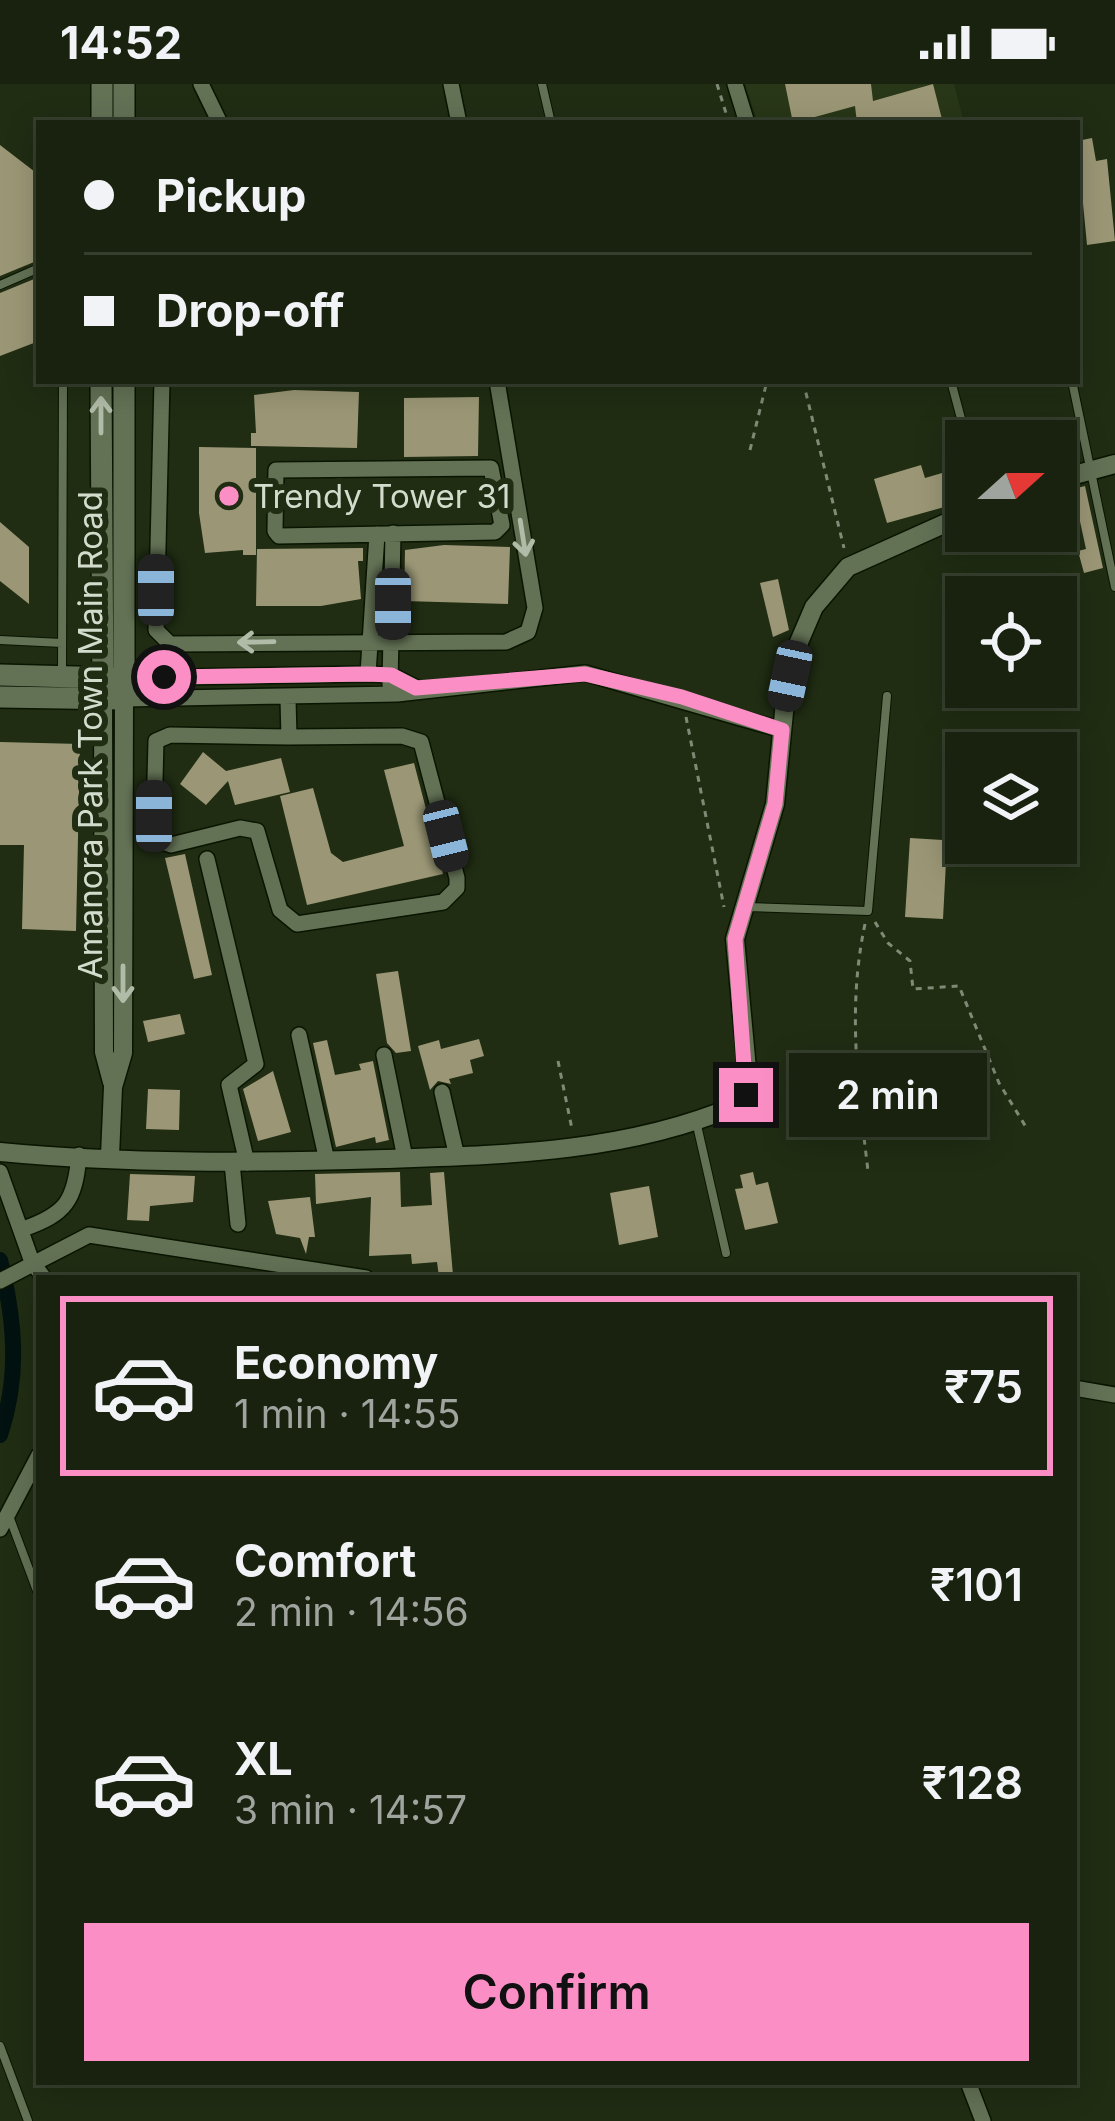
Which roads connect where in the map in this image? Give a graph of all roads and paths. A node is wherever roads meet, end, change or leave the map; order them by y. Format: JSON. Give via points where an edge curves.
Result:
{"nodes":[{"id":1,"x":103,"y":84,"type":"edge"},
{"id":2,"x":124,"y":84,"type":"edge"},
{"id":3,"x":201,"y":84,"type":"edge"},
{"id":4,"x":451,"y":84,"type":"edge"},
{"id":5,"x":542,"y":84,"type":"edge"},
{"id":6,"x":717,"y":84,"type":"edge"},
{"id":7,"x":735,"y":84,"type":"edge"},
{"id":8,"x":103,"y":120,"type":"edge"},
{"id":9,"x":124,"y":120,"type":"edge"},
{"id":10,"x":219,"y":120,"type":"edge"},
{"id":11,"x":458,"y":120,"type":"edge"},
{"id":12,"x":549,"y":120,"type":"edge"},
{"id":13,"x":728,"y":120,"type":"edge"},
{"id":14,"x":746,"y":120,"type":"edge"},
{"id":15,"x":36,"y":269,"type":"edge"},
{"id":16,"x":0,"y":285,"type":"edge"},
{"id":17,"x":63,"y":384,"type":"edge"},
{"id":18,"x":101,"y":384,"type":"edge"},
{"id":19,"x":124,"y":384,"type":"edge"},
{"id":20,"x":162,"y":384,"type":"edge"},
{"id":21,"x":497,"y":384,"type":"edge"},
{"id":22,"x":766,"y":384,"type":"edge"},
{"id":23,"x":804,"y":384,"type":"edge"},
{"id":24,"x":952,"y":384,"type":"edge"},
{"id":25,"x":1073,"y":384,"type":"edge"},
{"id":26,"x":961,"y":420,"type":"edge"},
{"id":27,"x":750,"y":450,"type":"dead end"},
{"id":28,"x":1115,"y":464,"type":"edge"},
{"id":29,"x":1093,"y":469,"type":"junction"},
{"id":30,"x":1077,"y":474,"type":"edge"},
{"id":31,"x":945,"y":523,"type":"edge"},
{"id":32,"x":385,"y":534,"type":"junction"},
{"id":33,"x":848,"y":567,"type":"junction"},
{"id":34,"x":1115,"y":587,"type":"edge"},
{"id":35,"x":0,"y":640,"type":"edge"},
{"id":36,"x":374,"y":640,"type":"junction"},
{"id":37,"x":393,"y":640,"type":"junction"},
{"id":38,"x":62,"y":643,"type":"junction"},
{"id":39,"x":368,"y":674,"type":"junction"},
{"id":40,"x":391,"y":675,"type":"junction"},
{"id":41,"x":0,"y":676,"type":"edge"},
{"id":42,"x":62,"y":678,"type":"junction"},
{"id":43,"x":416,"y":688,"type":"junction"},
{"id":44,"x":113,"y":689,"type":"junction"},
{"id":45,"x":390,"y":694,"type":"junction"},
{"id":46,"x":0,"y":697,"type":"edge"},
{"id":47,"x":682,"y":697,"type":"junction"},
{"id":48,"x":887,"y":697,"type":"dead end"},
{"id":49,"x":288,"y":699,"type":"junction"},
{"id":50,"x":782,"y":730,"type":"junction"},
{"id":51,"x":289,"y":737,"type":"junction"},
{"id":52,"x":207,"y":859,"type":"dead end"},
{"id":53,"x":745,"y":907,"type":"junction"},
{"id":54,"x":868,"y":910,"type":"junction"},
{"id":55,"x":735,"y":939,"type":"junction"},
{"id":56,"x":299,"y":1035,"type":"dead end"},
{"id":57,"x":384,"y":1055,"type":"dead end"},
{"id":58,"x":558,"y":1061,"type":"dead end"},
{"id":59,"x":442,"y":1092,"type":"dead end"},
{"id":60,"x":696,"y":1119,"type":"junction"},
{"id":61,"x":1026,"y":1127,"type":"dead end"},
{"id":62,"x":576,"y":1148,"type":"junction"},
{"id":63,"x":0,"y":1152,"type":"edge"},
{"id":64,"x":79,"y":1155,"type":"junction"},
{"id":65,"x":110,"y":1156,"type":"junction"},
{"id":66,"x":457,"y":1157,"type":"junction"},
{"id":67,"x":405,"y":1158,"type":"junction"},
{"id":68,"x":327,"y":1161,"type":"junction"},
{"id":69,"x":240,"y":1163,"type":"junction"},
{"id":70,"x":868,"y":1171,"type":"dead end"},
{"id":71,"x":0,"y":1172,"type":"edge"},
{"id":72,"x":238,"y":1224,"type":"dead end"},
{"id":73,"x":23,"y":1229,"type":"junction"},
{"id":74,"x":726,"y":1253,"type":"dead end"},
{"id":75,"x":32,"y":1262,"type":"junction"},
{"id":76,"x":42,"y":1275,"type":"edge"},
{"id":77,"x":347,"y":1275,"type":"edge"},
{"id":78,"x":8,"y":1277,"type":"edge"},
{"id":79,"x":1077,"y":1389,"type":"edge"},
{"id":80,"x":1115,"y":1395,"type":"edge"},
{"id":81,"x":36,"y":1461,"type":"edge"},
{"id":82,"x":4,"y":1522,"type":"edge"},
{"id":83,"x":36,"y":1590,"type":"edge"},
{"id":84,"x":0,"y":2046,"type":"edge"},
{"id":85,"x":969,"y":2085,"type":"edge"},
{"id":86,"x":28,"y":2121,"type":"edge"},
{"id":87,"x":983,"y":2121,"type":"edge"}],
"edges":[{"from":1,"to":8,"type":"main road"},
{"from":2,"to":9,"type":"main road"},
{"from":3,"to":10,"type":"street"},
{"from":4,"to":11,"type":"street"},
{"from":5,"to":12,"type":"lane"},
{"from":6,"to":13,"type":"path"},
{"from":7,"to":14,"type":"street"},
{"from":15,"to":16,"type":"lane"},
{"from":17,"to":38,"type":"lane"},
{"from":44,"to":18,"type":"main road","name":"Amanora Park Town Main Road","one_way":true},
{"from":19,"to":44,"type":"main road","name":"Amanora Park Town Main Road"},
{"from":36,"to":20,"type":"street","one_way":true,"via":[[161,640]]},
{"from":21,"to":37,"type":"street","one_way":true,"via":[[533,620],[517,640]]},
{"from":22,"to":27,"type":"path"},
{"from":23,"to":33,"type":"path"},
{"from":24,"to":26,"type":"lane"},
{"from":25,"to":29,"type":"lane"},
{"from":28,"to":29,"type":"street"},
{"from":29,"to":30,"type":"street"},
{"from":29,"to":34,"type":"lane"},
{"from":31,"to":33,"type":"street"},
{"from":32,"to":32,"type":"street","via":[[499,530],[496,471],[274,472],[279,536]]},
{"from":32,"to":36,"type":"street"},
{"from":32,"to":37,"type":"street"},
{"from":33,"to":50,"type":"street","via":[[814,608],[796,649]]},
{"from":35,"to":38,"type":"lane"},
{"from":36,"to":37,"type":"street"},
{"from":36,"to":39,"type":"street"},
{"from":37,"to":40,"type":"street"},
{"from":38,"to":42,"type":"lane"},
{"from":39,"to":40,"type":"street"},
{"from":39,"to":44,"type":"street"},
{"from":40,"to":43,"type":"street"},
{"from":40,"to":45,"type":"street"},
{"from":41,"to":42,"type":"main road"},
{"from":42,"to":44,"type":"main road"},
{"from":43,"to":45,"type":"street"},
{"from":43,"to":47,"type":"street","via":[[585,674]]},
{"from":44,"to":46,"type":"main road"},
{"from":44,"to":49,"type":"street"},
{"from":44,"to":65,"type":"street","name":"Amanora Park Town Main Road","via":[[113,934],[123,1053]]},
{"from":45,"to":49,"type":"street"},
{"from":47,"to":50,"type":"street"},
{"from":47,"to":55,"type":"path"},
{"from":48,"to":54,"type":"lane"},
{"from":49,"to":51,"type":"street"},
{"from":50,"to":53,"type":"street","via":[[775,804]]},
{"from":51,"to":51,"type":"street","via":[[160,736],[160,842],[257,831],[280,910],[297,924],[451,896],[457,878],[421,742]]},
{"from":52,"to":69,"type":"street","via":[[256,1064],[229,1085]]},
{"from":53,"to":54,"type":"lane"},
{"from":53,"to":55,"type":"street"},
{"from":54,"to":61,"type":"path","via":[[910,961],[913,989],[958,986]]},
{"from":54,"to":70,"type":"path","via":[[854,974],[853,1041]]},
{"from":55,"to":60,"type":"street","via":[[746,1095]]},
{"from":56,"to":68,"type":"street"},
{"from":57,"to":67,"type":"street"},
{"from":58,"to":62,"type":"path"},
{"from":59,"to":66,"type":"street"},
{"from":60,"to":62,"type":"street"},
{"from":60,"to":74,"type":"lane"},
{"from":62,"to":66,"type":"street"},
{"from":63,"to":64,"type":"street"},
{"from":64,"to":65,"type":"street"},
{"from":64,"to":73,"type":"street","via":[[70,1204]]},
{"from":65,"to":69,"type":"street"},
{"from":66,"to":67,"type":"street"},
{"from":67,"to":68,"type":"street"},
{"from":68,"to":69,"type":"street"},
{"from":69,"to":72,"type":"street"},
{"from":71,"to":73,"type":"street"},
{"from":73,"to":75,"type":"street"},
{"from":75,"to":76,"type":"street"},
{"from":75,"to":77,"type":"street","via":[[89,1235]]},
{"from":75,"to":78,"type":"street"},
{"from":79,"to":80,"type":"street"},
{"from":81,"to":82,"type":"street"},
{"from":82,"to":83,"type":"lane"},
{"from":84,"to":86,"type":"lane"},
{"from":85,"to":87,"type":"street"}]}
